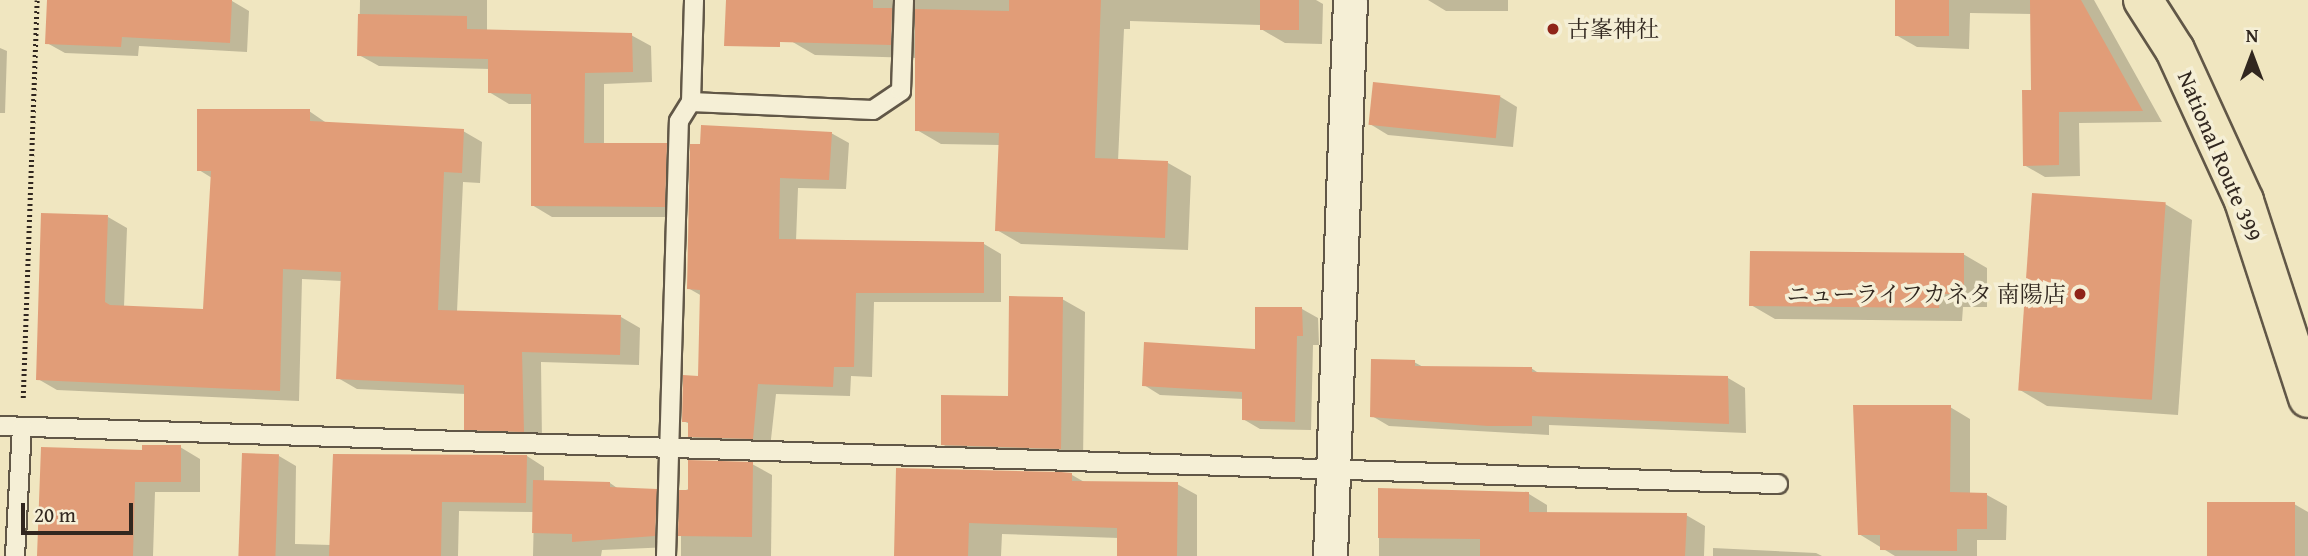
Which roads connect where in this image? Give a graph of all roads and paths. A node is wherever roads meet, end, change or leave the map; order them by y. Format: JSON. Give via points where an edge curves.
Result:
{"nodes":[{"id":1,"x":37,"y":0,"type":"edge"},
{"id":2,"x":694,"y":0,"type":"edge"},
{"id":3,"x":904,"y":0,"type":"edge"},
{"id":4,"x":1350,"y":0,"type":"edge"},
{"id":5,"x":2143,"y":0,"type":"edge"},
{"id":6,"x":691,"y":102,"type":"junction"},
{"id":7,"x":2308,"y":398,"type":"edge"},
{"id":8,"x":0,"y":426,"type":"edge"},
{"id":9,"x":22,"y":427,"type":"junction"},
{"id":10,"x":669,"y":448,"type":"junction"},
{"id":11,"x":1334,"y":469,"type":"junction"},
{"id":12,"x":1778,"y":484,"type":"dead end"},
{"id":13,"x":16,"y":556,"type":"edge"},
{"id":14,"x":666,"y":556,"type":"edge"},
{"id":15,"x":1330,"y":556,"type":"edge"}],
"edges":[{"from":1,"to":9,"type":"path"},
{"from":2,"to":6,"type":"lane"},
{"from":3,"to":6,"type":"lane","via":[[901,91],[873,110]]},
{"from":4,"to":11,"type":"street"},
{"from":5,"to":7,"type":"highway","name":"National Route 399","via":[[2175,50],[2244,201]]},
{"from":6,"to":10,"type":"lane","via":[[679,121]]},
{"from":8,"to":9,"type":"lane"},
{"from":9,"to":10,"type":"lane"},
{"from":9,"to":13,"type":"lane"},
{"from":10,"to":11,"type":"lane"},
{"from":10,"to":14,"type":"lane"},
{"from":11,"to":12,"type":"lane"},
{"from":11,"to":15,"type":"street"}]}
